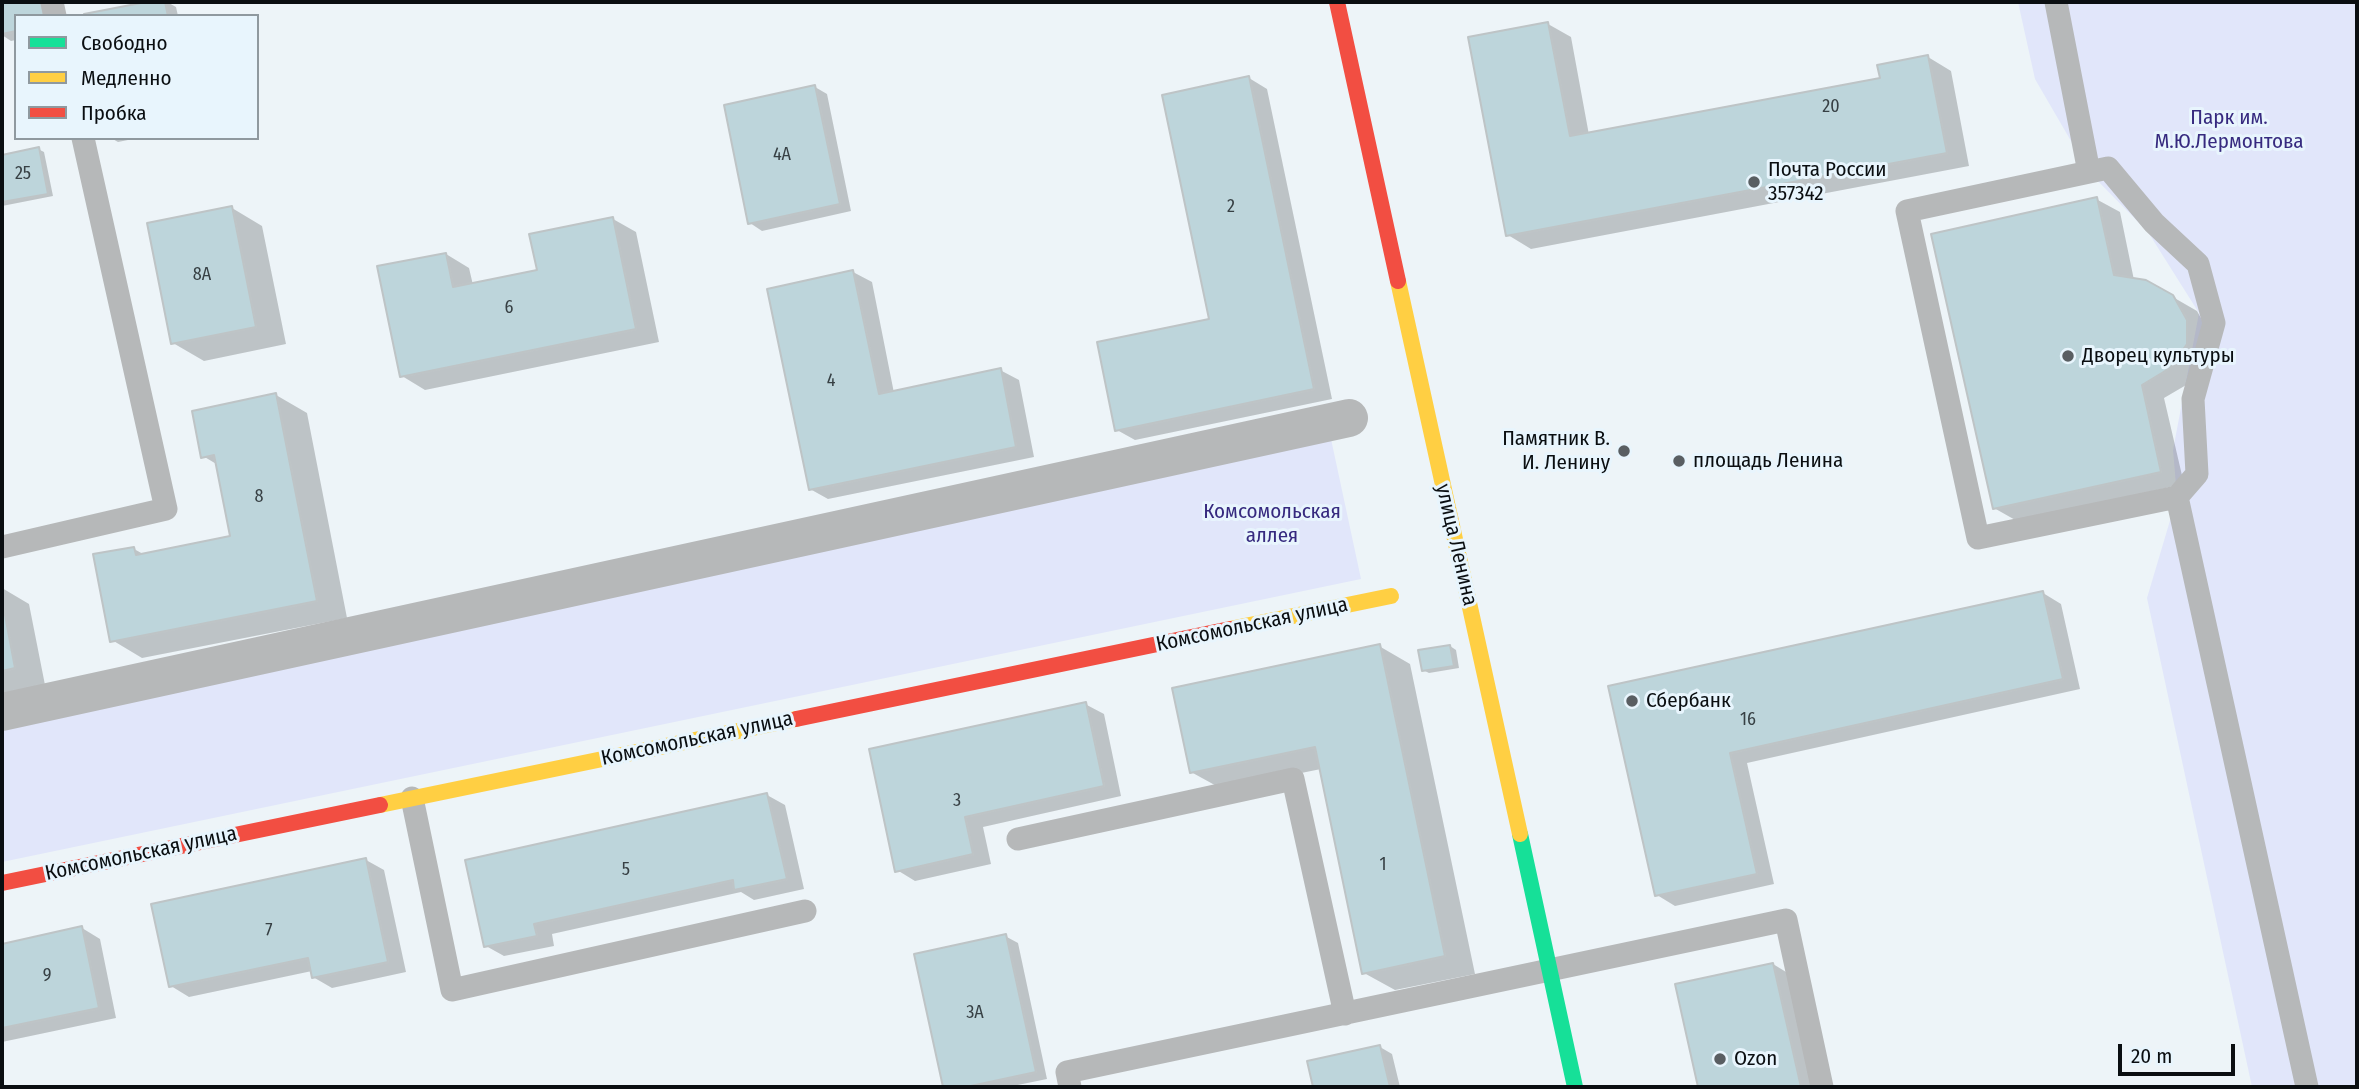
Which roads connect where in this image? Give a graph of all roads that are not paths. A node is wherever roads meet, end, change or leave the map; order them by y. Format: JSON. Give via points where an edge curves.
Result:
{"nodes":[{"id":1,"x":1337,"y":2,"type":"edge"},
{"id":2,"x":2056,"y":2,"type":"edge"},
{"id":3,"x":83,"y":140,"type":"edge"},
{"id":4,"x":2089,"y":172,"type":"junction"},
{"id":5,"x":1349,"y":418,"type":"dead end"},
{"id":6,"x":2177,"y":497,"type":"junction"},
{"id":7,"x":2,"y":547,"type":"edge"},
{"id":8,"x":1391,"y":596,"type":"dead end"},
{"id":9,"x":2,"y":712,"type":"edge"},
{"id":10,"x":412,"y":798,"type":"junction"},
{"id":11,"x":1018,"y":839,"type":"dead end"},
{"id":12,"x":2,"y":883,"type":"edge"},
{"id":13,"x":805,"y":911,"type":"dead end"},
{"id":14,"x":1549,"y":970,"type":"junction"},
{"id":15,"x":1345,"y":1014,"type":"junction"},
{"id":16,"x":1070,"y":1087,"type":"edge"},
{"id":17,"x":1575,"y":1087,"type":"edge"},
{"id":18,"x":1822,"y":1087,"type":"edge"},
{"id":19,"x":2307,"y":1087,"type":"edge"}],
"edges":[{"from":1,"to":14,"type":"street","name":"улица Ленина"},
{"from":2,"to":4,"type":"lane"},
{"from":3,"to":7,"type":"lane","via":[[166,509]]},
{"from":4,"to":6,"type":"lane","via":[[2108,168],[2154,223],[2198,264],[2214,323],[2193,399],[2197,474]]},
{"from":4,"to":6,"type":"lane","via":[[1907,211],[1978,538]]},
{"from":5,"to":9,"type":"street"},
{"from":6,"to":19,"type":"lane"},
{"from":8,"to":10,"type":"street","name":"Комсомольская улица"},
{"from":10,"to":12,"type":"street","name":"Комсомольская улица"},
{"from":10,"to":13,"type":"lane","via":[[452,990]]},
{"from":11,"to":15,"type":"lane","via":[[1293,779]]},
{"from":14,"to":15,"type":"lane"},
{"from":14,"to":17,"type":"street","name":"улица Ленина"},
{"from":14,"to":18,"type":"lane","via":[[1786,919]]},
{"from":15,"to":16,"type":"lane","via":[[1067,1072]]}]}
